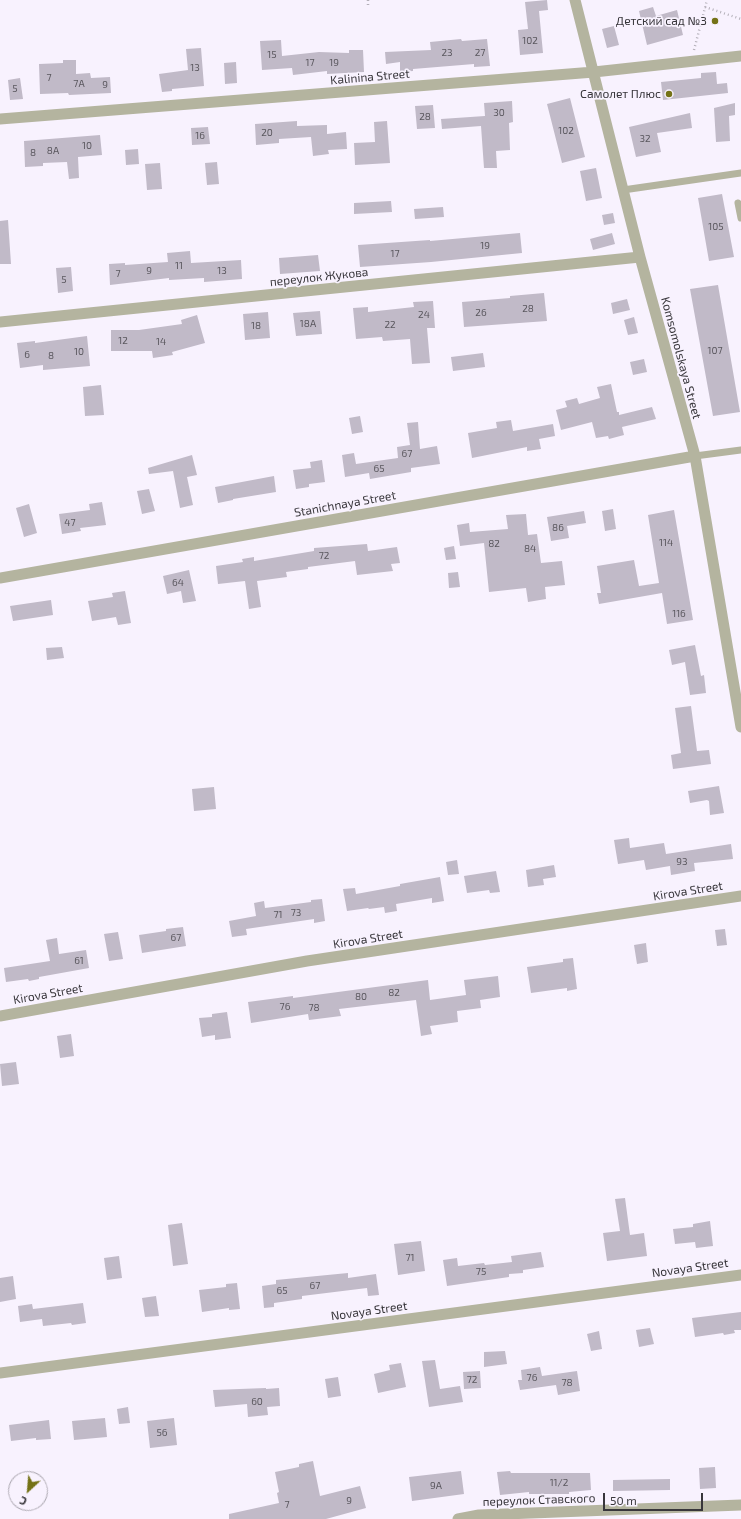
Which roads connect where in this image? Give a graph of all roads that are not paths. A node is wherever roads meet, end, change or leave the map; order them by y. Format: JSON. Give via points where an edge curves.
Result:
{"nodes":[{"id":1,"x":575,"y":0,"type":"edge"},
{"id":2,"x":741,"y":56,"type":"edge"},
{"id":3,"x":594,"y":72,"type":"junction"},
{"id":4,"x":0,"y":119,"type":"edge"},
{"id":5,"x":741,"y":173,"type":"edge"},
{"id":6,"x":623,"y":190,"type":"junction"},
{"id":7,"x":738,"y":203,"type":"dead end"},
{"id":8,"x":741,"y":218,"type":"edge"},
{"id":9,"x":640,"y":257,"type":"junction"},
{"id":10,"x":0,"y":322,"type":"edge"},
{"id":11,"x":741,"y":450,"type":"edge"},
{"id":12,"x":695,"y":456,"type":"junction"},
{"id":13,"x":0,"y":578,"type":"edge"},
{"id":14,"x":741,"y":727,"type":"edge"},
{"id":15,"x":741,"y":896,"type":"edge"},
{"id":16,"x":0,"y":1016,"type":"edge"},
{"id":17,"x":741,"y":1275,"type":"edge"},
{"id":18,"x":0,"y":1373,"type":"edge"},
{"id":19,"x":741,"y":1505,"type":"edge"},
{"id":20,"x":458,"y":1519,"type":"edge"}],
"edges":[{"from":1,"to":3,"type":"street","name":"Komsomolskaya Street"},
{"from":2,"to":3,"type":"street","name":"Kalinina Street"},
{"from":3,"to":4,"type":"street","name":"Kalinina Street"},
{"from":3,"to":6,"type":"street","name":"Komsomolskaya Street"},
{"from":5,"to":6,"type":"lane"},
{"from":6,"to":9,"type":"street","name":"Komsomolskaya Street"},
{"from":7,"to":8,"type":"lane"},
{"from":9,"to":10,"type":"street","name":"переулок Жукова"},
{"from":9,"to":12,"type":"street","name":"Komsomolskaya Street"},
{"from":11,"to":12,"type":"lane"},
{"from":12,"to":13,"type":"street","name":"Stanichnaya Street"},
{"from":12,"to":14,"type":"street","name":"Komsomolskaya Street"},
{"from":15,"to":16,"type":"street","name":"Kirova Street","via":[[307,961]]},
{"from":17,"to":18,"type":"street","name":"Novaya Street"},
{"from":19,"to":20,"type":"street","name":"переулок Ставского","via":[[479,1515]]}]}
